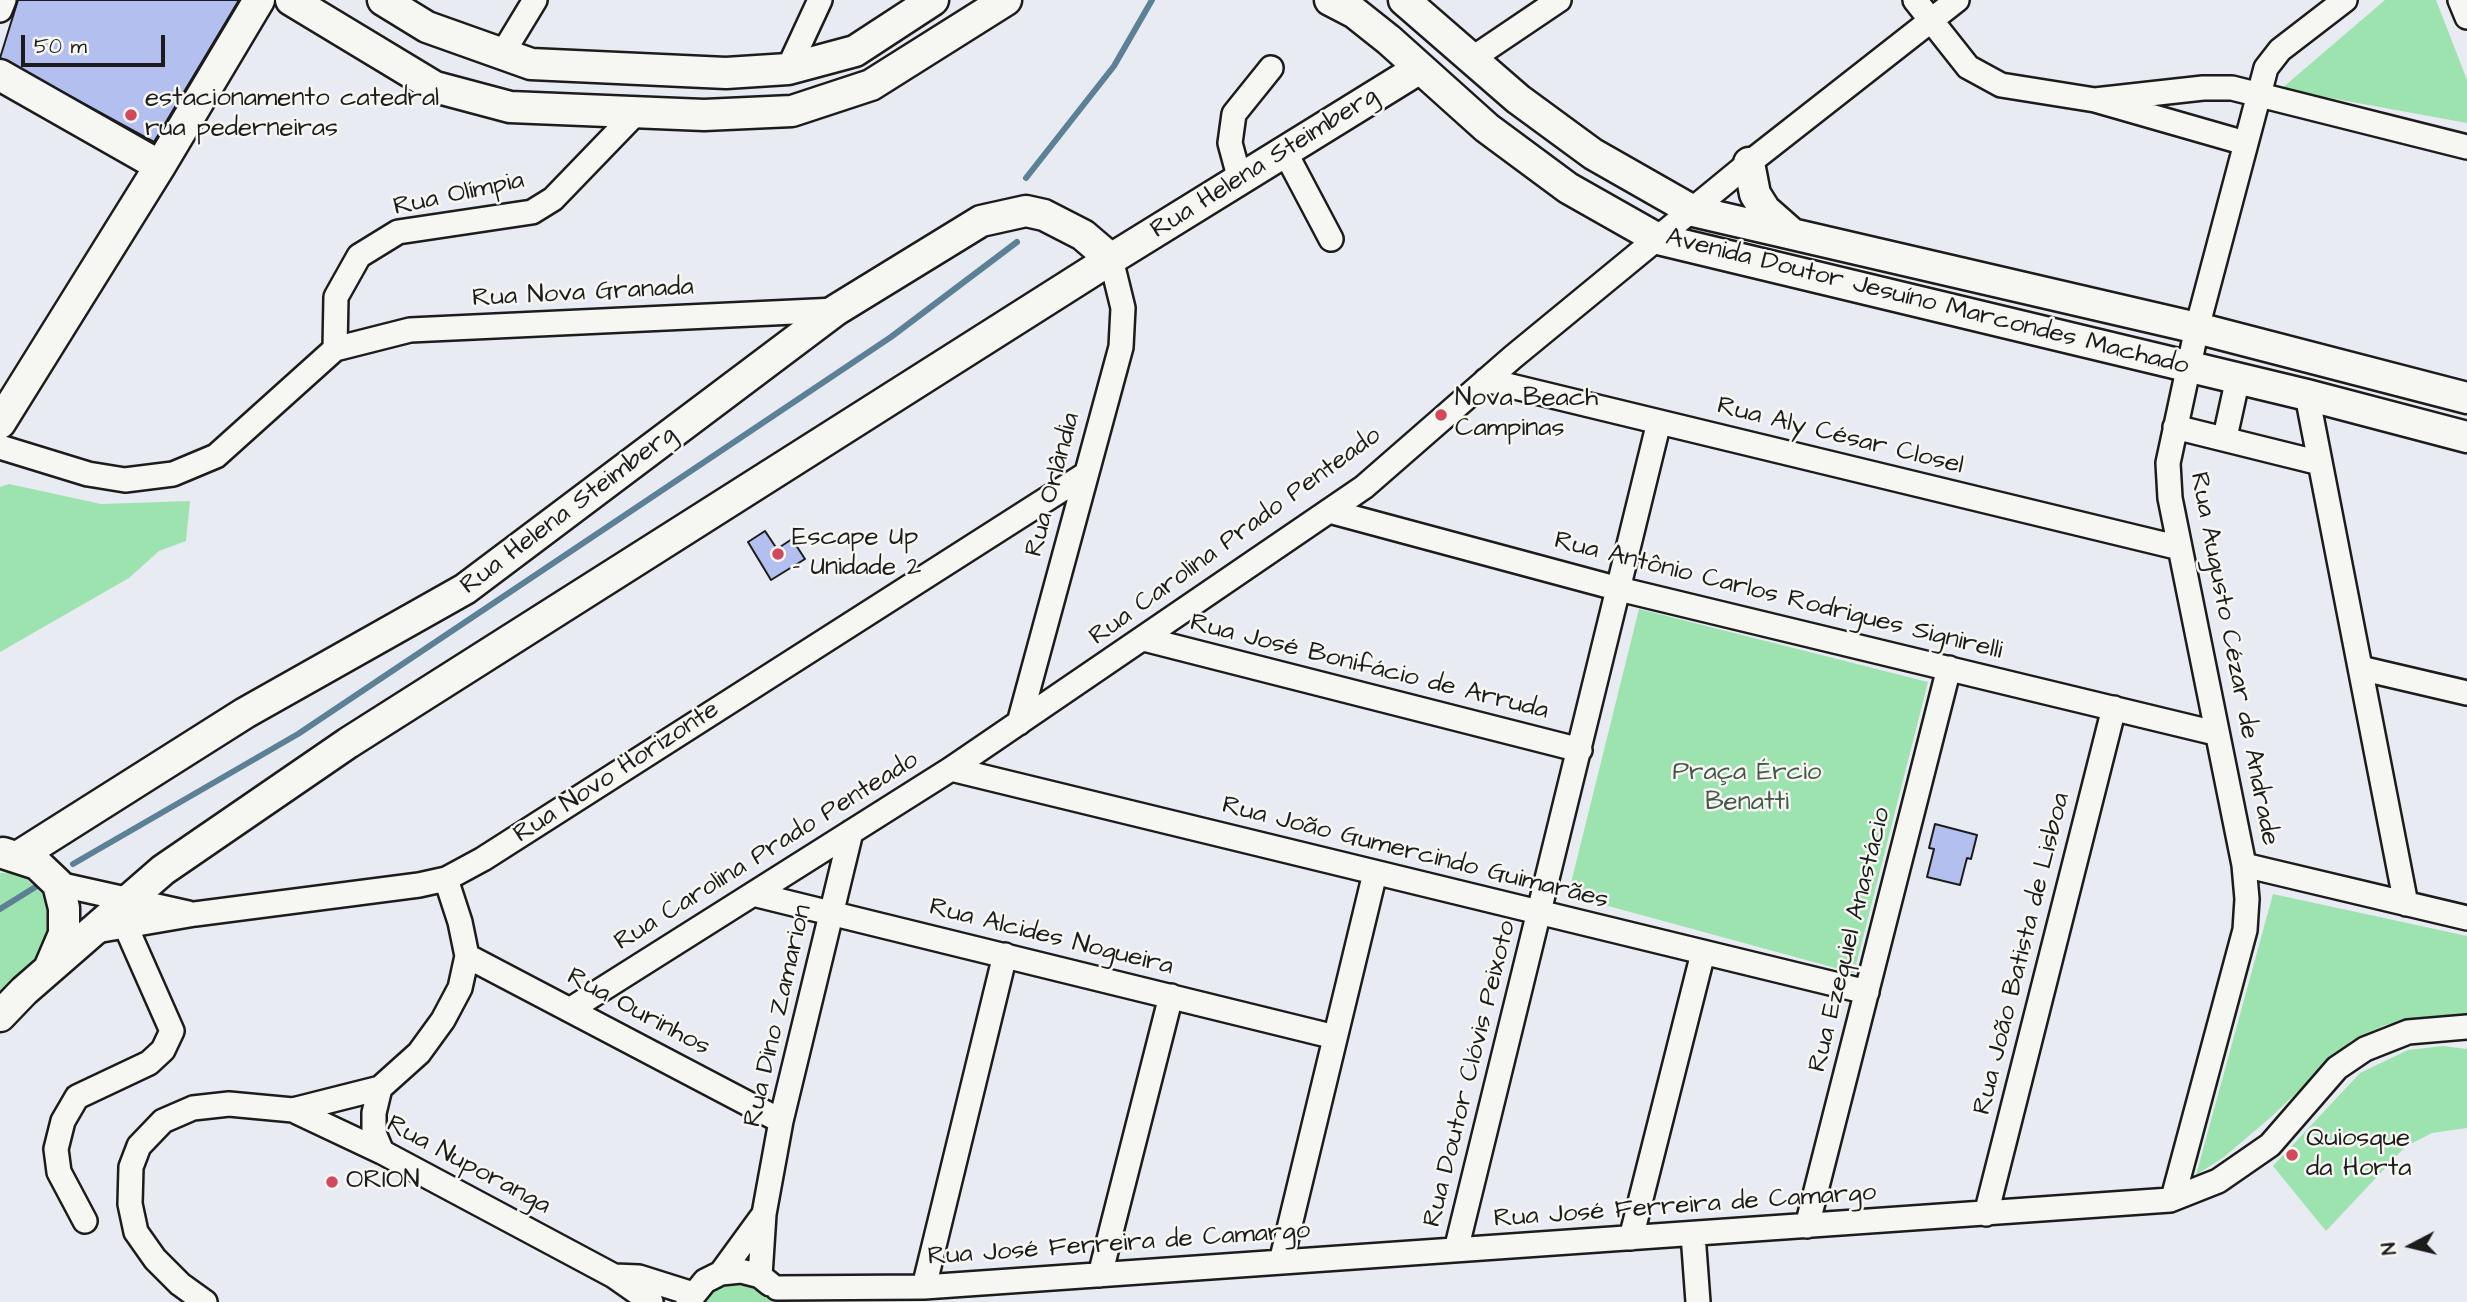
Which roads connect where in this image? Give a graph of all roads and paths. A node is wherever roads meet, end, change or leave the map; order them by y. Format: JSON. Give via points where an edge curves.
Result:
{"nodes":[{"id":1,"x":4,"y":0,"type":"edge"},
{"id":2,"x":258,"y":0,"type":"edge"},
{"id":3,"x":291,"y":0,"type":"edge"},
{"id":4,"x":383,"y":0,"type":"edge"},
{"id":5,"x":535,"y":0,"type":"edge"},
{"id":6,"x":820,"y":0,"type":"edge"},
{"id":7,"x":933,"y":0,"type":"edge"},
{"id":8,"x":1006,"y":0,"type":"edge"},
{"id":9,"x":1330,"y":0,"type":"edge"},
{"id":10,"x":1404,"y":0,"type":"edge"},
{"id":11,"x":1559,"y":0,"type":"edge"},
{"id":12,"x":1914,"y":0,"type":"edge"},
{"id":13,"x":1957,"y":0,"type":"edge"},
{"id":14,"x":2344,"y":0,"type":"edge"},
{"id":15,"x":2460,"y":0,"type":"edge"},
{"id":16,"x":0,"y":10,"type":"edge"},
{"id":17,"x":2467,"y":17,"type":"edge"},
{"id":18,"x":1931,"y":22,"type":"junction"},
{"id":19,"x":501,"y":56,"type":"junction"},
{"id":20,"x":1474,"y":58,"type":"junction"},
{"id":21,"x":1271,"y":68,"type":"dead end"},
{"id":22,"x":1420,"y":68,"type":"junction"},
{"id":23,"x":788,"y":69,"type":"junction"},
{"id":24,"x":0,"y":75,"type":"edge"},
{"id":25,"x":2258,"y":96,"type":"junction"},
{"id":26,"x":2095,"y":100,"type":"junction"},
{"id":27,"x":636,"y":113,"type":"junction"},
{"id":28,"x":2245,"y":143,"type":"junction"},
{"id":29,"x":2467,"y":147,"type":"edge"},
{"id":30,"x":1285,"y":152,"type":"junction"},
{"id":31,"x":1593,"y":154,"type":"junction"},
{"id":32,"x":1749,"y":163,"type":"junction"},
{"id":33,"x":160,"y":166,"type":"junction"},
{"id":34,"x":1240,"y":180,"type":"junction"},
{"id":35,"x":1568,"y":188,"type":"junction"},
{"id":36,"x":1693,"y":211,"type":"junction"},
{"id":37,"x":1790,"y":232,"type":"junction"},
{"id":38,"x":1331,"y":239,"type":"dead end"},
{"id":39,"x":1658,"y":239,"type":"junction"},
{"id":40,"x":1111,"y":259,"type":"junction"},
{"id":41,"x":836,"y":310,"type":"junction"},
{"id":42,"x":2197,"y":328,"type":"junction"},
{"id":43,"x":335,"y":349,"type":"junction"},
{"id":44,"x":2188,"y":366,"type":"junction"},
{"id":45,"x":2238,"y":379,"type":"junction"},
{"id":46,"x":1486,"y":380,"type":"junction"},
{"id":47,"x":2307,"y":395,"type":"junction"},
{"id":48,"x":2467,"y":398,"type":"edge"},
{"id":49,"x":1659,"y":422,"type":"junction"},
{"id":50,"x":0,"y":424,"type":"edge"},
{"id":51,"x":2175,"y":427,"type":"junction"},
{"id":52,"x":2225,"y":437,"type":"junction"},
{"id":53,"x":2467,"y":437,"type":"edge"},
{"id":54,"x":0,"y":447,"type":"edge"},
{"id":55,"x":2320,"y":463,"type":"junction"},
{"id":56,"x":1086,"y":474,"type":"junction"},
{"id":57,"x":1329,"y":511,"type":"junction"},
{"id":58,"x":2180,"y":548,"type":"junction"},
{"id":59,"x":1619,"y":589,"type":"junction"},
{"id":60,"x":1144,"y":639,"type":"junction"},
{"id":61,"x":1949,"y":668,"type":"junction"},
{"id":62,"x":2360,"y":668,"type":"junction"},
{"id":63,"x":2467,"y":693,"type":"edge"},
{"id":64,"x":2114,"y":708,"type":"junction"},
{"id":65,"x":1019,"y":723,"type":"junction"},
{"id":66,"x":2216,"y":733,"type":"junction"},
{"id":67,"x":1580,"y":750,"type":"junction"},
{"id":68,"x":950,"y":769,"type":"junction"},
{"id":69,"x":851,"y":832,"type":"junction"},
{"id":70,"x":10,"y":854,"type":"edge"},
{"id":71,"x":2244,"y":865,"type":"junction"},
{"id":72,"x":1375,"y":873,"type":"junction"},
{"id":73,"x":446,"y":879,"type":"junction"},
{"id":74,"x":58,"y":884,"type":"junction"},
{"id":75,"x":753,"y":894,"type":"junction"},
{"id":76,"x":2406,"y":904,"type":"junction"},
{"id":77,"x":128,"y":912,"type":"junction"},
{"id":78,"x":832,"y":913,"type":"junction"},
{"id":79,"x":1541,"y":913,"type":"junction"},
{"id":80,"x":2467,"y":918,"type":"edge"},
{"id":81,"x":1703,"y":953,"type":"junction"},
{"id":82,"x":467,"y":956,"type":"junction"},
{"id":83,"x":1005,"y":956,"type":"junction"},
{"id":84,"x":48,"y":972,"type":"junction"},
{"id":85,"x":1867,"y":992,"type":"junction"},
{"id":86,"x":1171,"y":996,"type":"junction"},
{"id":87,"x":570,"y":1009,"type":"junction"},
{"id":88,"x":0,"y":1016,"type":"edge"},
{"id":89,"x":2467,"y":1027,"type":"edge"},
{"id":90,"x":1335,"y":1037,"type":"junction"},
{"id":91,"x":380,"y":1088,"type":"junction"},
{"id":92,"x":293,"y":1110,"type":"junction"},
{"id":93,"x":782,"y":1121,"type":"junction"},
{"id":94,"x":382,"y":1152,"type":"junction"},
{"id":95,"x":2173,"y":1198,"type":"junction"},
{"id":96,"x":1986,"y":1213,"type":"junction"},
{"id":97,"x":764,"y":1214,"type":"junction"},
{"id":98,"x":85,"y":1221,"type":"dead end"},
{"id":99,"x":1807,"y":1226,"type":"junction"},
{"id":100,"x":1693,"y":1234,"type":"junction"},
{"id":101,"x":1630,"y":1238,"type":"junction"},
{"id":102,"x":1456,"y":1250,"type":"junction"},
{"id":103,"x":1281,"y":1262,"type":"junction"},
{"id":104,"x":721,"y":1273,"type":"junction"},
{"id":105,"x":1100,"y":1275,"type":"junction"},
{"id":106,"x":614,"y":1276,"type":"junction"},
{"id":107,"x":924,"y":1287,"type":"junction"},
{"id":108,"x":774,"y":1289,"type":"edge"},
{"id":109,"x":848,"y":1290,"type":"junction"},
{"id":110,"x":691,"y":1298,"type":"edge"},
{"id":111,"x":205,"y":1302,"type":"edge"},
{"id":112,"x":651,"y":1302,"type":"edge"},
{"id":113,"x":826,"y":1302,"type":"edge"},
{"id":114,"x":1698,"y":1302,"type":"edge"}],
"edges":[{"from":1,"to":16,"type":"street"},
{"from":2,"to":33,"type":"main road"},
{"from":3,"to":27,"type":"main road","via":[[435,87],[510,107]]},
{"from":4,"to":19,"type":"main road","via":[[427,27]]},
{"from":5,"to":19,"type":"street"},
{"from":6,"to":23,"type":"street"},
{"from":7,"to":23,"type":"main road","via":[[855,51]]},
{"from":8,"to":27,"type":"main road","via":[[871,85],[832,100],[792,111]]},
{"from":9,"to":22,"type":"main road","name":"Avenida Doutor Jesuíno Marcondes Machado","via":[[1354,13]]},
{"from":10,"to":20,"type":"main road","name":"Avenida Doutor Jesuíno Marcondes Machado"},
{"from":11,"to":20,"type":"street"},
{"from":12,"to":18,"type":"street"},
{"from":13,"to":18,"type":"street","name":"Rua Carolina Prado Penteado"},
{"from":14,"to":25,"type":"street","name":"Rua Augusto Cézar de Andrade","via":[[2280,50],[2266,68]]},
{"from":15,"to":17,"type":"street"},
{"from":18,"to":26,"type":"street","via":[[1968,67],[2001,85]]},
{"from":18,"to":32,"type":"street","name":"Rua Carolina Prado Penteado"},
{"from":19,"to":23,"type":"main road","via":[[531,64],[726,73]]},
{"from":20,"to":31,"type":"main road","name":"Avenida Doutor Jesuíno Marcondes Machado","via":[[1518,99]]},
{"from":21,"to":34,"type":"street","via":[[1234,114],[1230,143]]},
{"from":22,"to":30,"type":"main road","name":"Rua Helena Steimberg"},
{"from":22,"to":35,"type":"main road","name":"Avenida Doutor Jesuíno Marcondes Machado","via":[[1488,128]]},
{"from":24,"to":33,"type":"main road"},
{"from":25,"to":26,"type":"street","via":[[2217,87]]},
{"from":25,"to":28,"type":"street","name":"Rua Augusto Cézar de Andrade"},
{"from":25,"to":29,"type":"street"},
{"from":26,"to":28,"type":"street"},
{"from":27,"to":43,"type":"street","name":"Rua Olímpia","via":[[553,199],[533,212],[398,232],[359,256],[336,297]]},
{"from":28,"to":42,"type":"street","name":"Rua Augusto Cézar de Andrade"},
{"from":30,"to":34,"type":"main road","name":"Rua Helena Steimberg"},
{"from":30,"to":38,"type":"street"},
{"from":31,"to":35,"type":"main road"},
{"from":31,"to":36,"type":"main road","name":"Avenida Doutor Jesuíno Marcondes Machado"},
{"from":32,"to":36,"type":"street","name":"Rua Carolina Prado Penteado"},
{"from":32,"to":37,"type":"main road","via":[[1755,194]]},
{"from":33,"to":50,"type":"main road"},
{"from":34,"to":40,"type":"main road","name":"Rua Helena Steimberg"},
{"from":35,"to":39,"type":"main road","name":"Avenida Doutor Jesuíno Marcondes Machado"},
{"from":36,"to":37,"type":"main road","name":"Avenida Doutor Jesuíno Marcondes Machado"},
{"from":36,"to":39,"type":"street","name":"Rua Carolina Prado Penteado"},
{"from":37,"to":42,"type":"main road","name":"Avenida Doutor Jesuíno Marcondes Machado"},
{"from":39,"to":44,"type":"main road","name":"Avenida Doutor Jesuíno Marcondes Machado"},
{"from":39,"to":46,"type":"street","name":"Rua Carolina Prado Penteado"},
{"from":40,"to":41,"type":"main road","name":"Rua Helena Steimberg","via":[[1058,220],[1026,211],[1004,214],[981,221]]},
{"from":40,"to":56,"type":"street","name":"Rua Orlândia","via":[[1123,308],[1121,347]]},
{"from":40,"to":77,"type":"main road","name":"Rua Helena Steimberg","via":[[348,743],[163,870]]},
{"from":41,"to":43,"type":"street","name":"Rua Nova Granada","via":[[410,330]]},
{"from":41,"to":70,"type":"main road","name":"Rua Helena Steimberg","via":[[465,589],[245,713]]},
{"from":42,"to":44,"type":"street","name":"Rua Augusto Cézar de Andrade"},
{"from":42,"to":48,"type":"main road","name":"Avenida Doutor Jesuíno Marcondes Machado"},
{"from":43,"to":54,"type":"street","via":[[216,456],[173,474],[125,480],[88,474]]},
{"from":44,"to":45,"type":"main road","name":"Avenida Doutor Jesuíno Marcondes Machado"},
{"from":44,"to":51,"type":"street","name":"Rua Augusto Cézar de Andrade"},
{"from":45,"to":47,"type":"main road","name":"Avenida Doutor Jesuíno Marcondes Machado"},
{"from":45,"to":52,"type":"street"},
{"from":46,"to":49,"type":"street","name":"Rua Aly César Closel"},
{"from":46,"to":57,"type":"street","name":"Rua Carolina Prado Penteado"},
{"from":47,"to":53,"type":"main road","name":"Avenida Doutor Jesuíno Marcondes Machado"},
{"from":47,"to":55,"type":"street"},
{"from":49,"to":58,"type":"street","name":"Rua Aly César Closel"},
{"from":49,"to":59,"type":"street","name":"Rua Doutor Clóvis Peixoto"},
{"from":51,"to":52,"type":"street"},
{"from":51,"to":58,"type":"street","name":"Rua Augusto Cézar de Andrade","via":[[2168,463]]},
{"from":52,"to":55,"type":"street"},
{"from":55,"to":62,"type":"street"},
{"from":56,"to":65,"type":"street","name":"Rua Orlândia"},
{"from":56,"to":73,"type":"street","name":"Rua Novo Horizonte"},
{"from":57,"to":59,"type":"street","name":"Rua Antônio Carlos Rodrigues Signirelli"},
{"from":57,"to":60,"type":"street","name":"Rua Carolina Prado Penteado"},
{"from":58,"to":66,"type":"street","name":"Rua Augusto Cézar de Andrade"},
{"from":59,"to":61,"type":"street","name":"Rua Antônio Carlos Rodrigues Signirelli"},
{"from":59,"to":67,"type":"street","name":"Rua Doutor Clóvis Peixoto"},
{"from":60,"to":65,"type":"street","name":"Rua Carolina Prado Penteado"},
{"from":60,"to":67,"type":"street","name":"Rua José Bonifácio de Arruda"},
{"from":61,"to":64,"type":"street","name":"Rua Antônio Carlos Rodrigues Signirelli"},
{"from":61,"to":85,"type":"street","name":"Rua Ezequiel Anastácio"},
{"from":62,"to":63,"type":"street"},
{"from":62,"to":76,"type":"street"},
{"from":64,"to":66,"type":"street","name":"Rua Antônio Carlos Rodrigues Signirelli"},
{"from":64,"to":96,"type":"street","name":"Rua João Batista de Lisboa"},
{"from":65,"to":68,"type":"street","name":"Rua Carolina Prado Penteado"},
{"from":66,"to":71,"type":"street","name":"Rua Augusto Cézar de Andrade"},
{"from":67,"to":79,"type":"street","name":"Rua Doutor Clóvis Peixoto"},
{"from":68,"to":69,"type":"street","name":"Rua Carolina Prado Penteado"},
{"from":68,"to":72,"type":"street","name":"Rua João Gumercindo Guimarães"},
{"from":69,"to":75,"type":"street","name":"Rua Carolina Prado Penteado"},
{"from":69,"to":78,"type":"street","name":"Rua Dino Zamarion"},
{"from":70,"to":74,"type":"main road","via":[[37,864]]},
{"from":71,"to":76,"type":"street"},
{"from":71,"to":95,"type":"street","name":"Rua Augusto Cézar de Andrade","via":[[2245,930]]},
{"from":72,"to":79,"type":"street","name":"Rua João Gumercindo Guimarães"},
{"from":72,"to":90,"type":"street"},
{"from":73,"to":77,"type":"street","name":"Rua Novo Horizonte","via":[[195,914]]},
{"from":73,"to":82,"type":"street"},
{"from":74,"to":77,"type":"street"},
{"from":74,"to":84,"type":"main road","via":[[64,934]]},
{"from":75,"to":78,"type":"street","name":"Rua Alcides Nogueira"},
{"from":75,"to":87,"type":"street","name":"Rua Carolina Prado Penteado"},
{"from":76,"to":80,"type":"street"},
{"from":77,"to":84,"type":"main road","name":"Rua Helena Steimberg","via":[[96,931]]},
{"from":77,"to":98,"type":"street","via":[[172,1031],[163,1050],[149,1063],[77,1097],[63,1121],[56,1149],[59,1172]]},
{"from":78,"to":83,"type":"street","name":"Rua Alcides Nogueira"},
{"from":78,"to":93,"type":"street","name":"Rua Dino Zamarion"},
{"from":79,"to":81,"type":"street","name":"Rua João Gumercindo Guimarães"},
{"from":79,"to":102,"type":"street","name":"Rua Doutor Clóvis Peixoto"},
{"from":81,"to":85,"type":"street","name":"Rua João Gumercindo Guimarães"},
{"from":81,"to":101,"type":"street"},
{"from":82,"to":87,"type":"street","name":"Rua Ourinhos"},
{"from":82,"to":91,"type":"street","via":[[460,988],[443,1020],[419,1053]]},
{"from":83,"to":86,"type":"street","name":"Rua Alcides Nogueira"},
{"from":83,"to":107,"type":"street"},
{"from":84,"to":88,"type":"main road"},
{"from":85,"to":99,"type":"street","name":"Rua Ezequiel Anastácio"},
{"from":86,"to":90,"type":"street","name":"Rua Alcides Nogueira"},
{"from":86,"to":105,"type":"street"},
{"from":87,"to":93,"type":"street","name":"Rua Ourinhos"},
{"from":89,"to":95,"type":"street","name":"Rua José Ferreira de Camargo","via":[[2407,1032],[2365,1049],[2337,1068],[2270,1145],[2218,1181]]},
{"from":90,"to":103,"type":"street"},
{"from":91,"to":92,"type":"street"},
{"from":91,"to":94,"type":"street","via":[[374,1123]]},
{"from":92,"to":94,"type":"street","name":"Rua Nuporanga"},
{"from":92,"to":111,"type":"street","via":[[229,1104],[193,1108],[163,1121],[139,1146],[131,1167],[130,1204],[136,1231],[155,1259]]},
{"from":93,"to":97,"type":"street","name":"Rua Dino Zamarion"},
{"from":94,"to":106,"type":"street","name":"Rua Nuporanga"},
{"from":95,"to":96,"type":"street","name":"Rua José Ferreira de Camargo"},
{"from":96,"to":99,"type":"street","name":"Rua José Ferreira de Camargo"},
{"from":97,"to":104,"type":"street","name":"Rua Dino Zamarion"},
{"from":97,"to":108,"type":"street","name":"Rua Dino Zamarion"},
{"from":99,"to":100,"type":"street","name":"Rua José Ferreira de Camargo"},
{"from":100,"to":101,"type":"street","name":"Rua José Ferreira de Camargo"},
{"from":100,"to":114,"type":"street"},
{"from":101,"to":102,"type":"street","name":"Rua José Ferreira de Camargo"},
{"from":102,"to":103,"type":"street","name":"Rua José Ferreira de Camargo"},
{"from":103,"to":105,"type":"street","name":"Rua José Ferreira de Camargo"},
{"from":104,"to":108,"type":"street","name":"Rua José Ferreira de Camargo","via":[[741,1271]]},
{"from":104,"to":110,"type":"street","name":"Rua Dino Zamarion","via":[[705,1281]]},
{"from":105,"to":107,"type":"street","name":"Rua José Ferreira de Camargo"},
{"from":106,"to":110,"type":"street","name":"Rua Nuporanga","via":[[639,1277]]},
{"from":106,"to":112,"type":"street","name":"Rua Nuporanga"},
{"from":107,"to":109,"type":"street","name":"Rua José Ferreira de Camargo"},
{"from":108,"to":109,"type":"street","name":"Rua José Ferreira de Camargo"},
{"from":109,"to":113,"type":"street","name":"Rua José Ferreira de Camargo"}]}
